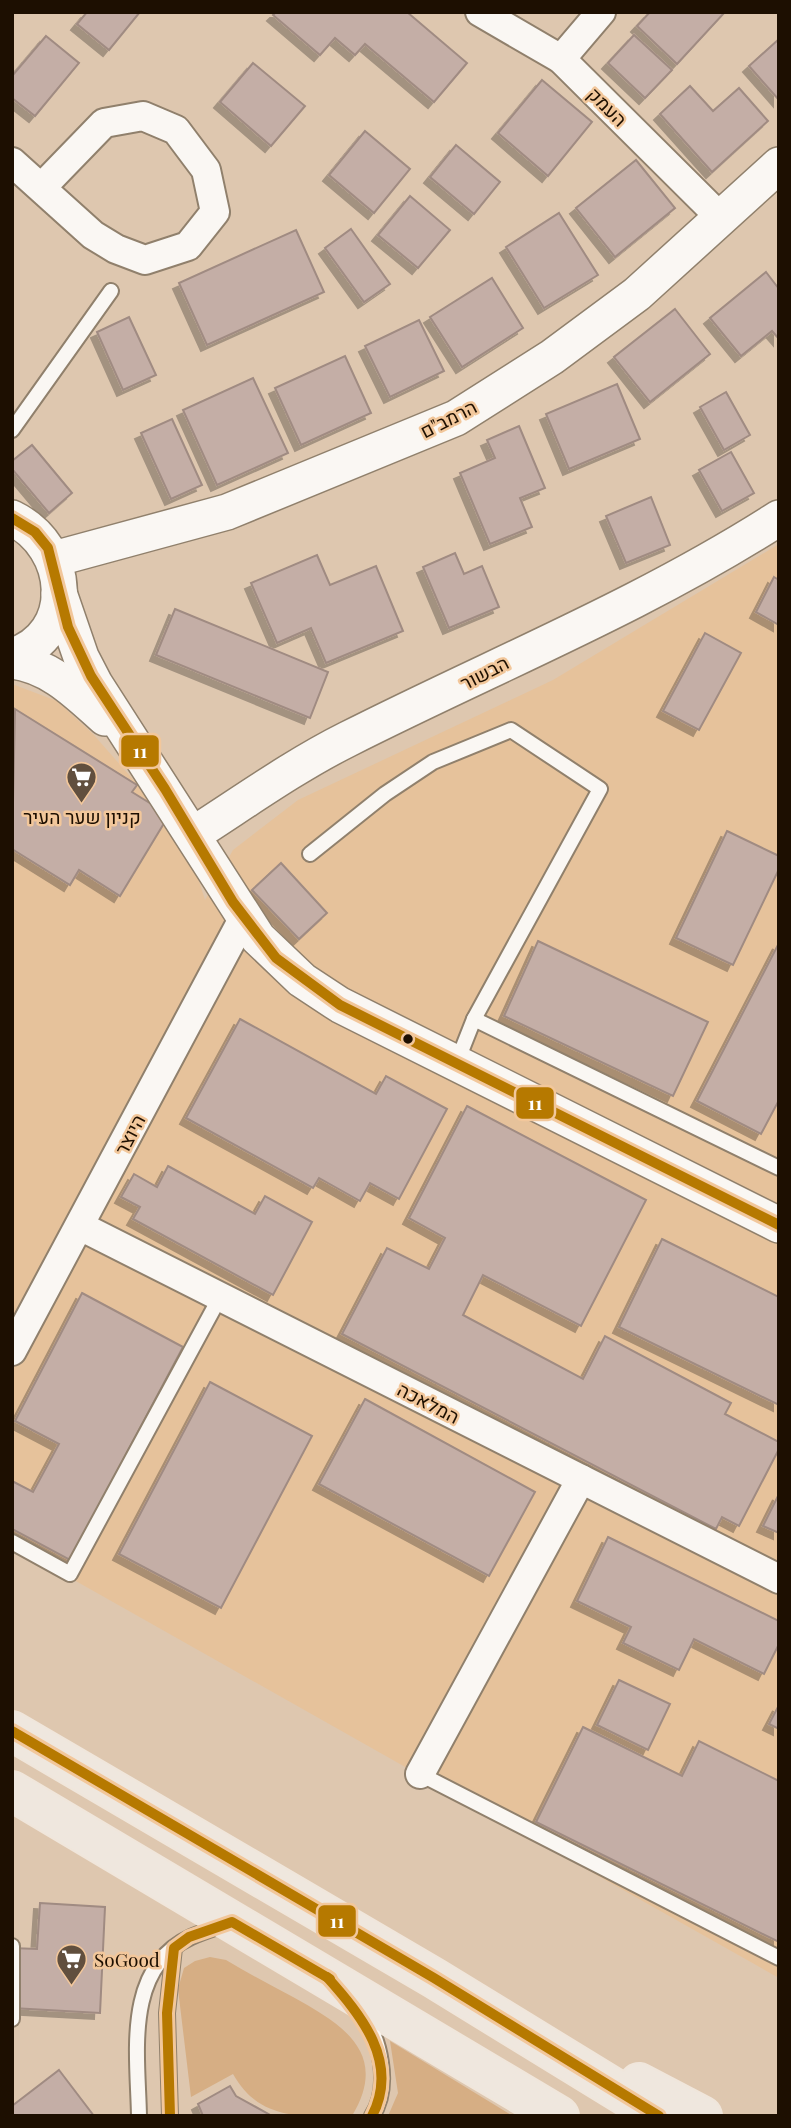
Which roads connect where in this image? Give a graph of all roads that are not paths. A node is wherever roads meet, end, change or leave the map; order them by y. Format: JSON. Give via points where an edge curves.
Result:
{"nodes":[{"id":1,"x":480,"y":12,"type":"edge"},
{"id":2,"x":601,"y":12,"type":"edge"},
{"id":3,"x":561,"y":59,"type":"junction"},
{"id":4,"x":12,"y":162,"type":"edge"},
{"id":5,"x":779,"y":165,"type":"edge"},
{"id":6,"x":41,"y":188,"type":"junction"},
{"id":7,"x":722,"y":219,"type":"junction"},
{"id":8,"x":111,"y":291,"type":"dead end"},
{"id":9,"x":12,"y":430,"type":"edge"},
{"id":10,"x":12,"y":518,"type":"edge"},
{"id":11,"x":779,"y":518,"type":"edge"},
{"id":12,"x":54,"y":559,"type":"junction"},
{"id":13,"x":60,"y":593,"type":"junction"},
{"id":14,"x":12,"y":656,"type":"edge"},
{"id":15,"x":12,"y":661,"type":"edge"},
{"id":16,"x":139,"y":749,"type":"junction"},
{"id":17,"x":194,"y":834,"type":"junction"},
{"id":18,"x":310,"y":854,"type":"dead end"},
{"id":19,"x":244,"y":918,"type":"junction"},
{"id":20,"x":474,"y":1019,"type":"junction"},
{"id":21,"x":456,"y":1063,"type":"junction"},
{"id":22,"x":779,"y":1168,"type":"edge"},
{"id":23,"x":779,"y":1225,"type":"edge"},
{"id":24,"x":80,"y":1226,"type":"junction"},
{"id":25,"x":220,"y":1297,"type":"junction"},
{"id":26,"x":20,"y":1318,"type":"edge"},
{"id":27,"x":12,"y":1351,"type":"edge"},
{"id":28,"x":581,"y":1479,"type":"junction"},
{"id":29,"x":12,"y":1542,"type":"edge"},
{"id":30,"x":779,"y":1579,"type":"edge"},
{"id":31,"x":12,"y":1731,"type":"edge"},
{"id":32,"x":420,"y":1774,"type":"joint"},
{"id":33,"x":12,"y":1791,"type":"edge"},
{"id":34,"x":232,"y":1922,"type":"junction"},
{"id":35,"x":12,"y":1946,"type":"edge"},
{"id":36,"x":174,"y":1948,"type":"junction"},
{"id":37,"x":779,"y":1958,"type":"edge"},
{"id":38,"x":327,"y":1977,"type":"junction"},
{"id":39,"x":434,"y":1978,"type":"junction"},
{"id":40,"x":12,"y":2020,"type":"edge"},
{"id":41,"x":139,"y":2116,"type":"edge"},
{"id":42,"x":170,"y":2116,"type":"edge"},
{"id":43,"x":372,"y":2116,"type":"edge"},
{"id":44,"x":559,"y":2116,"type":"edge"},
{"id":45,"x":659,"y":2116,"type":"edge"},
{"id":46,"x":702,"y":2116,"type":"edge"}],
"edges":[{"from":1,"to":3,"type":"street","name":"העמק"},
{"from":2,"to":3,"type":"street"},
{"from":3,"to":7,"type":"street","name":"העמק"},
{"from":4,"to":6,"type":"street"},
{"from":5,"to":7,"type":"street","name":"הרמב\"ם"},
{"from":6,"to":6,"type":"street","via":[[93,235],[145,260],[188,246],[215,212],[206,170],[176,130],[143,116],[104,123]]},
{"from":7,"to":12,"type":"street","name":"הרמב\"ם","via":[[563,349],[456,418],[227,512]]},
{"from":8,"to":9,"type":"lane"},
{"from":10,"to":12,"type":"street","via":[[43,540]]},
{"from":11,"to":17,"type":"street","name":"הבשור","via":[[629,605],[543,642],[336,746]]},
{"from":12,"to":13,"type":"street"},
{"from":13,"to":14,"type":"street","via":[[47,629]]},
{"from":13,"to":16,"type":"street","via":[[81,657]]},
{"from":15,"to":16,"type":"street","via":[[55,676]]},
{"from":16,"to":17,"type":"street"},
{"from":17,"to":19,"type":"street"},
{"from":18,"to":20,"type":"lane","via":[[433,762],[511,730],[600,789]]},
{"from":19,"to":21,"type":"street","via":[[302,980],[340,1005]]},
{"from":19,"to":24,"type":"street","name":"היוצר"},
{"from":20,"to":21,"type":"lane"},
{"from":20,"to":22,"type":"lane"},
{"from":21,"to":23,"type":"street"},
{"from":24,"to":25,"type":"street","name":"המלאכה"},
{"from":24,"to":26,"type":"street","name":"היוצר"},
{"from":25,"to":28,"type":"street","name":"המלאכה"},
{"from":25,"to":29,"type":"lane","via":[[70,1574]]},
{"from":26,"to":27,"type":"street","name":"היוצר"},
{"from":28,"to":30,"type":"street","name":"המלאכה"},
{"from":28,"to":32,"type":"street"},
{"from":31,"to":39,"type":"highway"},
{"from":32,"to":37,"type":"lane"},
{"from":33,"to":34,"type":"highway"},
{"from":34,"to":36,"type":"lane"},
{"from":34,"to":38,"type":"highway"},
{"from":35,"to":40,"type":"lane"},
{"from":36,"to":41,"type":"lane","via":[[148,1982],[138,2015]]},
{"from":36,"to":42,"type":"lane","via":[[167,2013]]},
{"from":38,"to":43,"type":"lane","via":[[362,2015],[377,2042],[381,2077]]},
{"from":38,"to":44,"type":"highway"},
{"from":39,"to":45,"type":"highway"},
{"from":39,"to":46,"type":"highway"}]}
